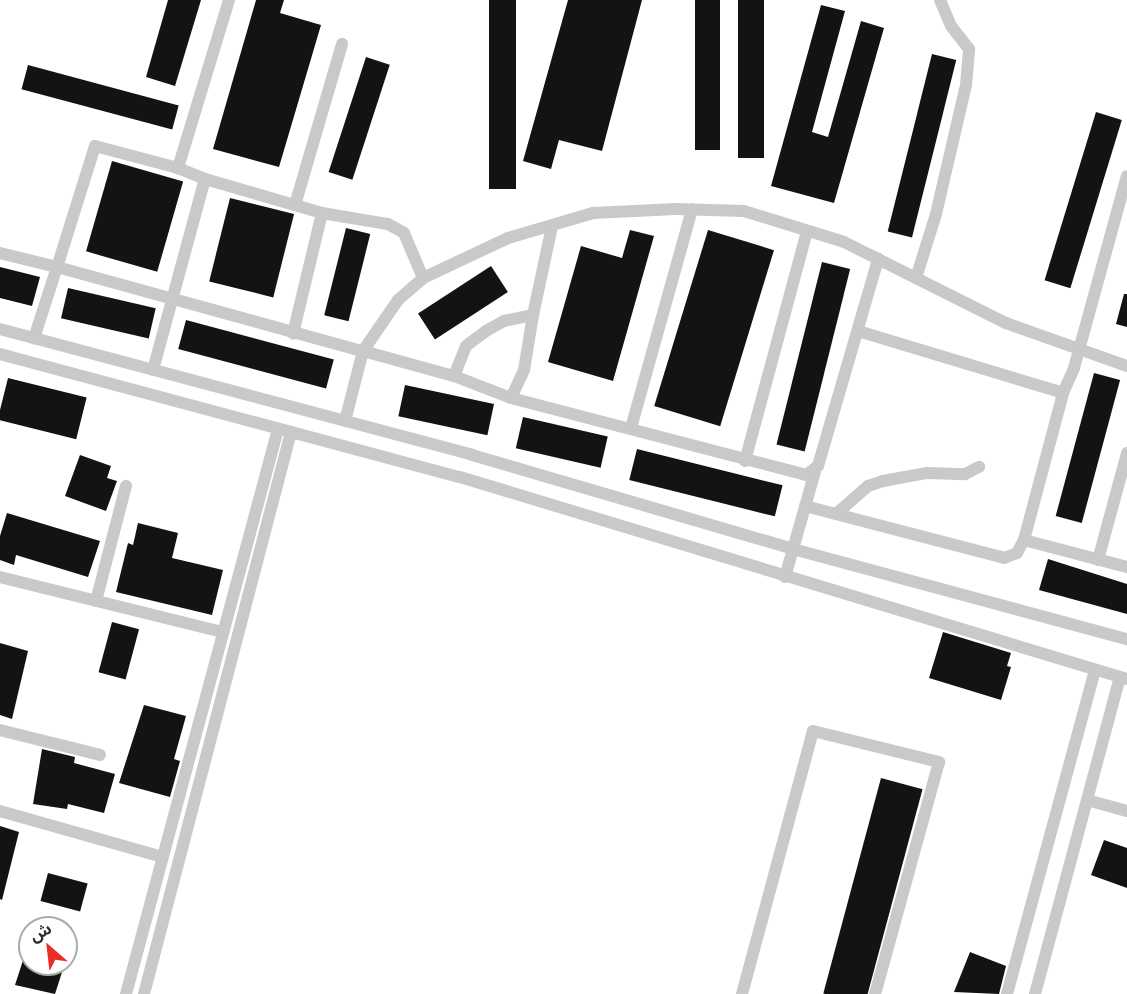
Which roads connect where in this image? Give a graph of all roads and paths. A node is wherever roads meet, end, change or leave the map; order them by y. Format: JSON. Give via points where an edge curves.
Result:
{"nodes":[{"id":1,"x":229,"y":0,"type":"edge"},
{"id":2,"x":940,"y":0,"type":"edge"},
{"id":3,"x":342,"y":44,"type":"dead end"},
{"id":4,"x":178,"y":168,"type":"junction"},
{"id":5,"x":1127,"y":176,"type":"edge"},
{"id":6,"x":205,"y":179,"type":"junction"},
{"id":7,"x":295,"y":205,"type":"junction"},
{"id":8,"x":692,"y":209,"type":"junction"},
{"id":9,"x":322,"y":213,"type":"junction"},
{"id":10,"x":552,"y":226,"type":"junction"},
{"id":11,"x":807,"y":231,"type":"junction"},
{"id":12,"x":0,"y":253,"type":"edge"},
{"id":13,"x":878,"y":259,"type":"junction"},
{"id":14,"x":57,"y":267,"type":"junction"},
{"id":15,"x":423,"y":278,"type":"junction"},
{"id":16,"x":916,"y":278,"type":"junction"},
{"id":17,"x":172,"y":300,"type":"junction"},
{"id":18,"x":533,"y":315,"type":"junction"},
{"id":19,"x":0,"y":330,"type":"edge"},
{"id":20,"x":858,"y":331,"type":"junction"},
{"id":21,"x":293,"y":334,"type":"junction"},
{"id":22,"x":34,"y":339,"type":"junction"},
{"id":23,"x":1079,"y":349,"type":"junction"},
{"id":24,"x":363,"y":351,"type":"junction"},
{"id":25,"x":0,"y":354,"type":"edge"},
{"id":26,"x":1127,"y":366,"type":"edge"},
{"id":27,"x":153,"y":370,"type":"junction"},
{"id":28,"x":454,"y":376,"type":"junction"},
{"id":29,"x":1063,"y":393,"type":"junction"},
{"id":30,"x":511,"y":398,"type":"junction"},
{"id":31,"x":345,"y":421,"type":"junction"},
{"id":32,"x":631,"y":428,"type":"junction"},
{"id":33,"x":278,"y":429,"type":"junction"},
{"id":34,"x":291,"y":432,"type":"junction"},
{"id":35,"x":1127,"y":453,"type":"edge"},
{"id":36,"x":745,"y":461,"type":"junction"},
{"id":37,"x":979,"y":467,"type":"dead end"},
{"id":38,"x":815,"y":472,"type":"junction"},
{"id":39,"x":126,"y":486,"type":"dead end"},
{"id":40,"x":805,"y":506,"type":"junction"},
{"id":41,"x":836,"y":514,"type":"junction"},
{"id":42,"x":1024,"y":540,"type":"junction"},
{"id":43,"x":793,"y":549,"type":"junction"},
{"id":44,"x":1098,"y":560,"type":"junction"},
{"id":45,"x":1127,"y":567,"type":"edge"},
{"id":46,"x":0,"y":577,"type":"edge"},
{"id":47,"x":785,"y":577,"type":"junction"},
{"id":48,"x":96,"y":601,"type":"junction"},
{"id":49,"x":224,"y":632,"type":"junction"},
{"id":50,"x":1127,"y":639,"type":"edge"},
{"id":51,"x":1095,"y":671,"type":"junction"},
{"id":52,"x":1124,"y":678,"type":"edge"},
{"id":53,"x":0,"y":729,"type":"edge"},
{"id":54,"x":100,"y":755,"type":"dead end"},
{"id":55,"x":1087,"y":800,"type":"junction"},
{"id":56,"x":0,"y":811,"type":"edge"},
{"id":57,"x":1127,"y":811,"type":"edge"},
{"id":58,"x":163,"y":857,"type":"junction"},
{"id":59,"x":126,"y":994,"type":"edge"},
{"id":60,"x":144,"y":994,"type":"edge"},
{"id":61,"x":742,"y":994,"type":"edge"},
{"id":62,"x":875,"y":994,"type":"edge"},
{"id":63,"x":1007,"y":994,"type":"edge"},
{"id":64,"x":1035,"y":994,"type":"edge"}],
"edges":[{"from":1,"to":4,"type":"street"},
{"from":2,"to":16,"type":"street","via":[[951,26],[969,49],[967,73],[936,214]]},
{"from":3,"to":7,"type":"street"},
{"from":4,"to":6,"type":"street"},
{"from":4,"to":14,"type":"street","via":[[95,146]]},
{"from":5,"to":23,"type":"street"},
{"from":6,"to":7,"type":"street"},
{"from":6,"to":17,"type":"street"},
{"from":7,"to":9,"type":"street"},
{"from":8,"to":10,"type":"street","via":[[593,213]]},
{"from":8,"to":11,"type":"street","via":[[744,211]]},
{"from":8,"to":32,"type":"street"},
{"from":9,"to":15,"type":"street","via":[[388,224],[404,233]]},
{"from":9,"to":21,"type":"street"},
{"from":10,"to":15,"type":"street","via":[[508,238]]},
{"from":10,"to":18,"type":"street"},
{"from":11,"to":13,"type":"street","via":[[844,242]]},
{"from":11,"to":36,"type":"street"},
{"from":12,"to":14,"type":"street"},
{"from":13,"to":16,"type":"street"},
{"from":13,"to":20,"type":"street"},
{"from":14,"to":17,"type":"street"},
{"from":14,"to":22,"type":"street"},
{"from":15,"to":24,"type":"street","via":[[398,300]]},
{"from":16,"to":23,"type":"street","via":[[1006,323]]},
{"from":17,"to":21,"type":"street"},
{"from":17,"to":27,"type":"street"},
{"from":18,"to":28,"type":"street","via":[[504,321],[466,346]]},
{"from":18,"to":30,"type":"street","via":[[524,370]]},
{"from":19,"to":22,"type":"street"},
{"from":20,"to":29,"type":"street"},
{"from":20,"to":38,"type":"street"},
{"from":21,"to":24,"type":"street"},
{"from":22,"to":27,"type":"street"},
{"from":23,"to":26,"type":"street"},
{"from":23,"to":29,"type":"street"},
{"from":24,"to":28,"type":"street"},
{"from":24,"to":31,"type":"street"},
{"from":25,"to":33,"type":"street"},
{"from":27,"to":31,"type":"street"},
{"from":28,"to":30,"type":"street"},
{"from":29,"to":42,"type":"street"},
{"from":30,"to":32,"type":"street"},
{"from":31,"to":43,"type":"street"},
{"from":32,"to":36,"type":"street"},
{"from":33,"to":34,"type":"street"},
{"from":33,"to":49,"type":"street"},
{"from":34,"to":47,"type":"street","via":[[460,477]]},
{"from":34,"to":60,"type":"street"},
{"from":35,"to":44,"type":"street"},
{"from":36,"to":38,"type":"street","via":[[802,476]]},
{"from":37,"to":41,"type":"street","via":[[964,474],[927,473],[883,481],[868,486]]},
{"from":38,"to":40,"type":"street"},
{"from":39,"to":48,"type":"street"},
{"from":40,"to":41,"type":"street"},
{"from":40,"to":43,"type":"street"},
{"from":41,"to":42,"type":"street","via":[[1004,558],[1017,553]]},
{"from":42,"to":44,"type":"street"},
{"from":43,"to":47,"type":"street"},
{"from":43,"to":50,"type":"street"},
{"from":44,"to":45,"type":"street"},
{"from":46,"to":48,"type":"street"},
{"from":47,"to":51,"type":"street"},
{"from":48,"to":49,"type":"street"},
{"from":49,"to":58,"type":"street"},
{"from":51,"to":52,"type":"street"},
{"from":51,"to":63,"type":"street"},
{"from":52,"to":55,"type":"street"},
{"from":53,"to":54,"type":"street"},
{"from":55,"to":57,"type":"street"},
{"from":55,"to":64,"type":"street"},
{"from":56,"to":58,"type":"street"},
{"from":58,"to":59,"type":"street"},
{"from":61,"to":62,"type":"street","via":[[813,731],[939,762]]}]}
